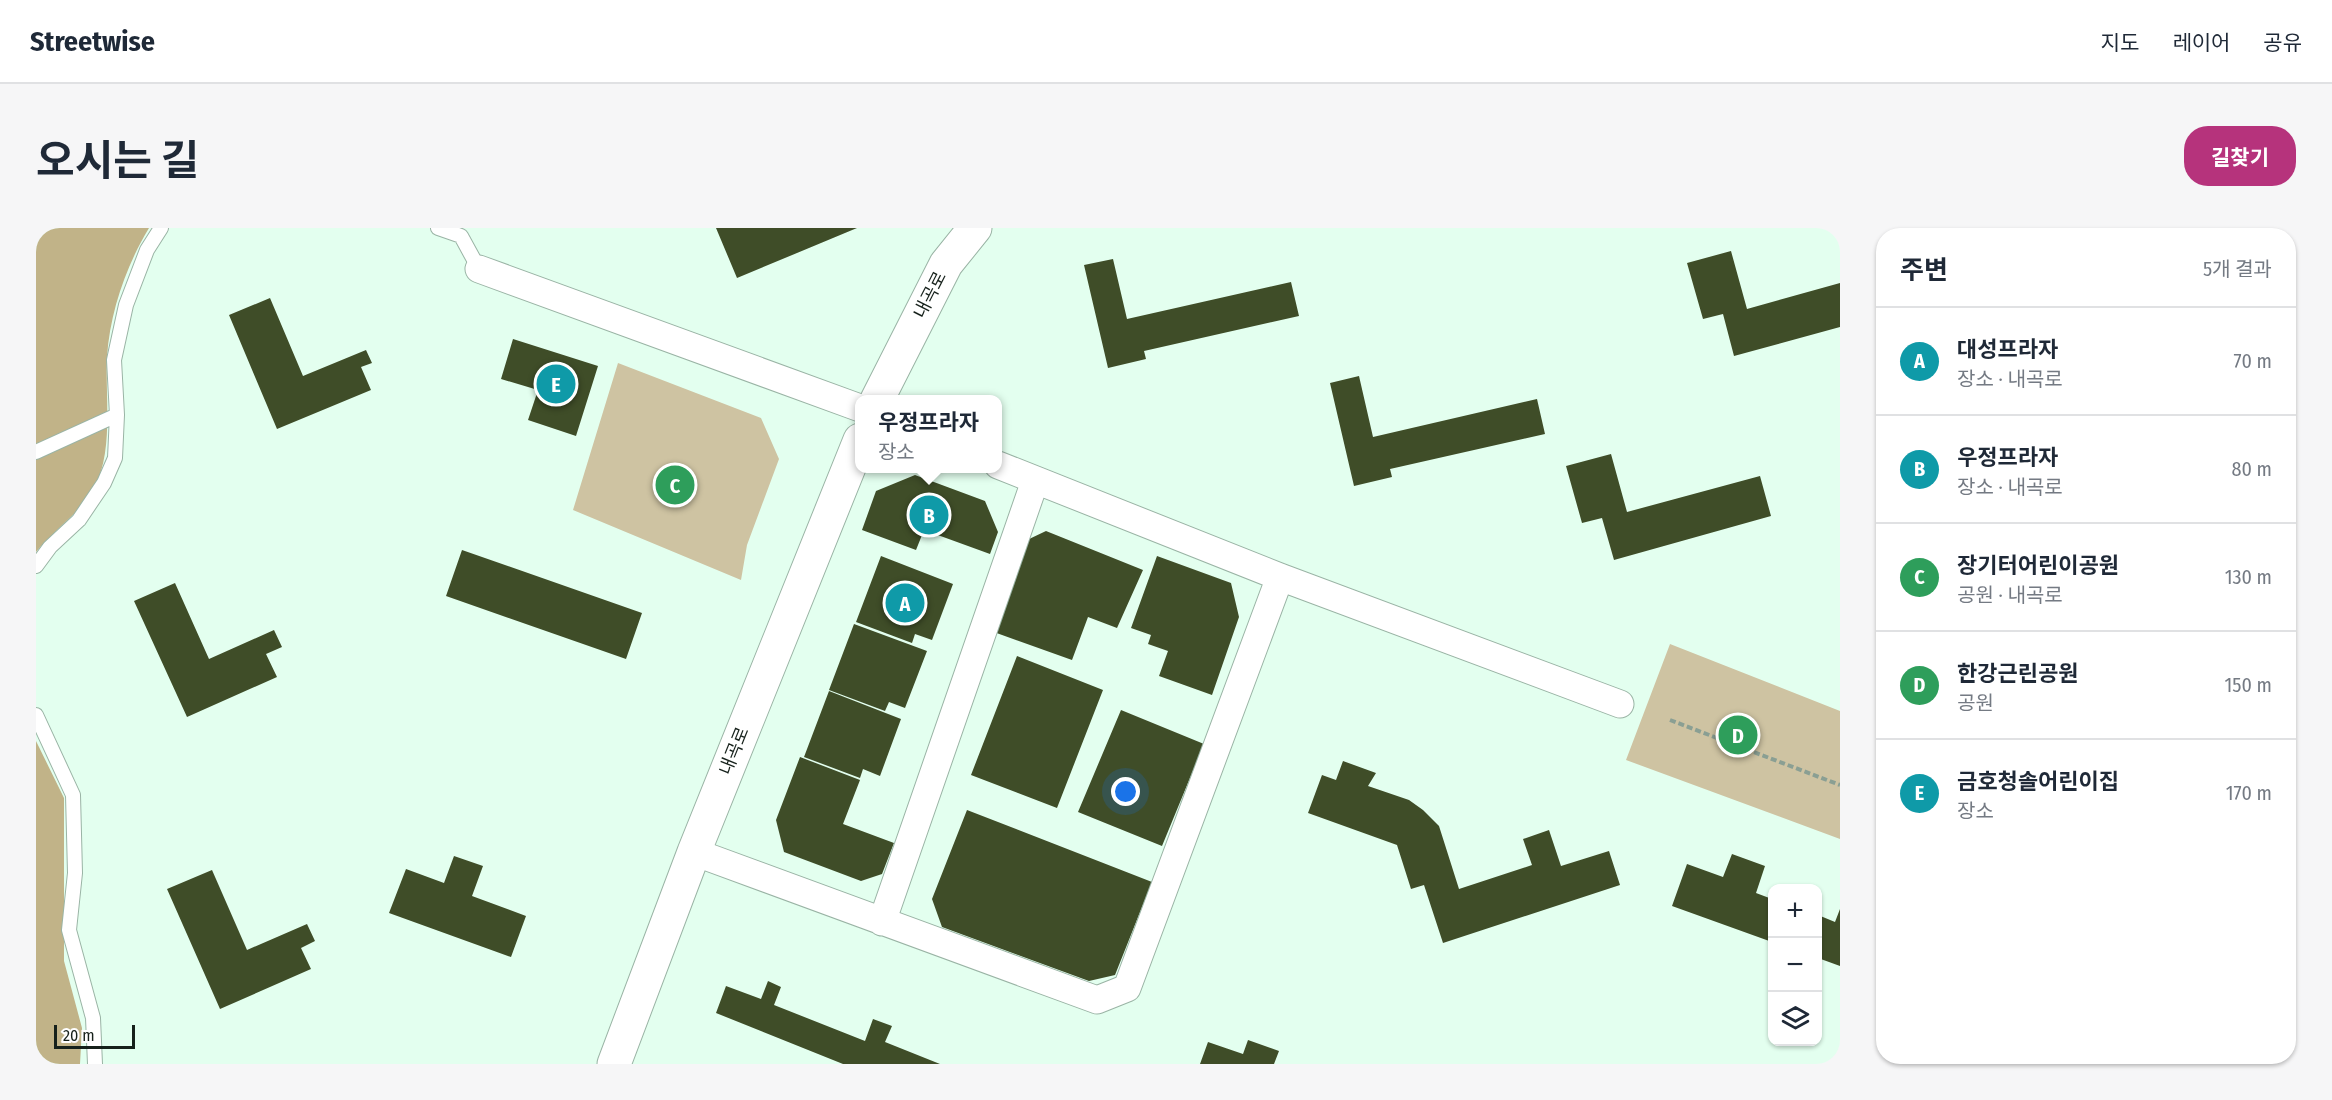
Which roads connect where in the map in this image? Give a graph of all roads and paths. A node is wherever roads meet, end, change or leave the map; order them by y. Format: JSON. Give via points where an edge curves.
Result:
{"nodes":[{"id":1,"x":161,"y":228,"type":"edge"},
{"id":2,"x":438,"y":228,"type":"edge"},
{"id":3,"x":975,"y":228,"type":"edge"},
{"id":4,"x":479,"y":269,"type":"joint"},
{"id":5,"x":879,"y":395,"type":"edge"},
{"id":6,"x":855,"y":406,"type":"edge"},
{"id":7,"x":117,"y":415,"type":"junction"},
{"id":8,"x":36,"y":452,"type":"edge"},
{"id":9,"x":855,"y":452,"type":"edge"},
{"id":10,"x":1002,"y":467,"type":"edge"},
{"id":11,"x":1035,"y":481,"type":"junction"},
{"id":12,"x":36,"y":566,"type":"edge"},
{"id":13,"x":1280,"y":577,"type":"junction"},
{"id":14,"x":1620,"y":704,"type":"dead end"},
{"id":15,"x":36,"y":715,"type":"edge"},
{"id":16,"x":1670,"y":720,"type":"dead end"},
{"id":17,"x":1840,"y":785,"type":"edge"},
{"id":18,"x":694,"y":852,"type":"junction"},
{"id":19,"x":882,"y":922,"type":"junction"},
{"id":20,"x":95,"y":1064,"type":"edge"},
{"id":21,"x":614,"y":1064,"type":"edge"}],
"edges":[{"from":1,"to":7,"type":"lane","via":[[147,250],[126,305],[114,360]]},
{"from":2,"to":4,"type":"lane","via":[[461,236]]},
{"from":3,"to":5,"type":"main road","name":"내곡로","via":[[945,264]]},
{"from":4,"to":6,"type":"street"},
{"from":7,"to":8,"type":"lane"},
{"from":7,"to":12,"type":"lane","via":[[115,458],[104,483],[79,520]]},
{"from":9,"to":18,"type":"main road","name":"내곡로"},
{"from":10,"to":11,"type":"street"},
{"from":11,"to":13,"type":"street"},
{"from":11,"to":19,"type":"street"},
{"from":13,"to":14,"type":"street"},
{"from":13,"to":19,"type":"street","via":[[1127,988],[1097,1000]]},
{"from":15,"to":20,"type":"lane","via":[[73,795],[75,873],[69,930],[93,1018]]},
{"from":16,"to":17,"type":"path"},
{"from":18,"to":19,"type":"street"},
{"from":18,"to":21,"type":"main road","name":"내곡로"}]}
